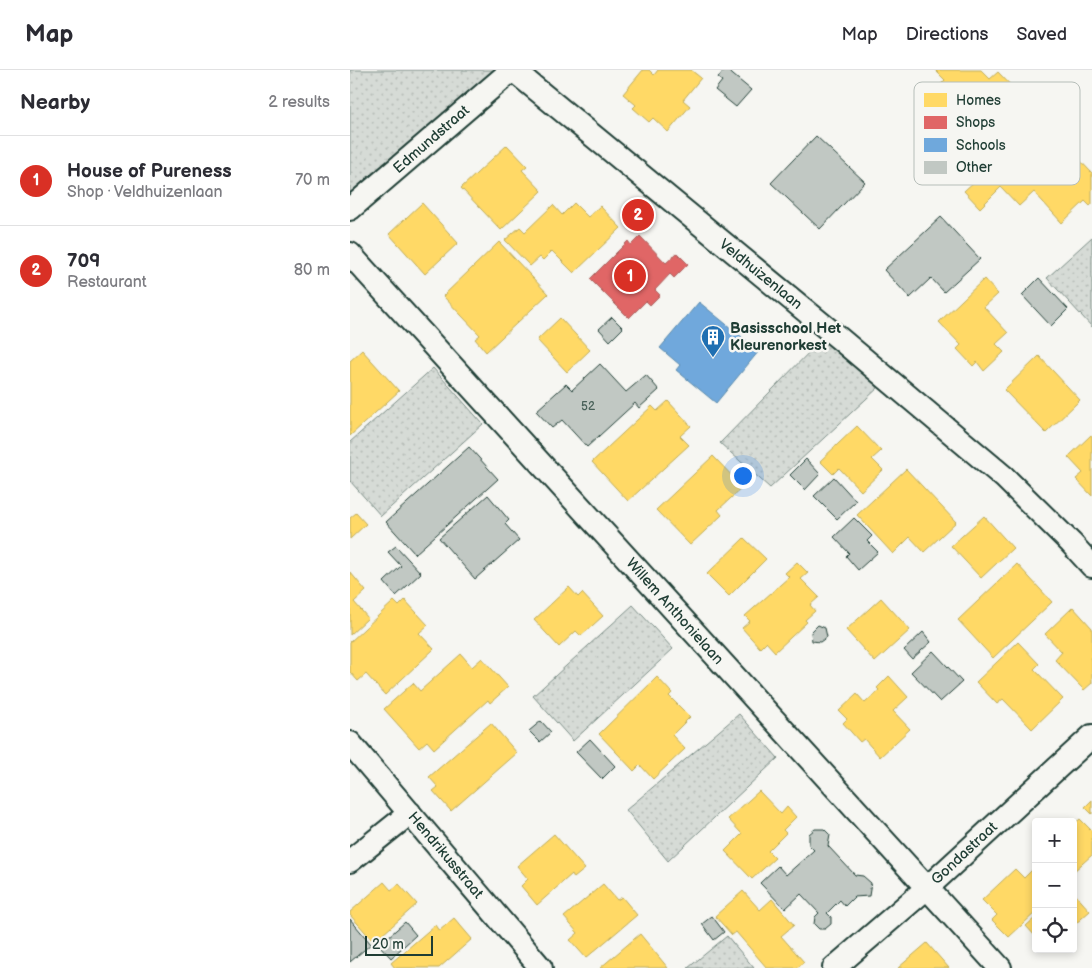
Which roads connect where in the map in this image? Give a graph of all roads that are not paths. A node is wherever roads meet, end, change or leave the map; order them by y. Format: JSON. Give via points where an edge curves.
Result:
{"nodes":[{"id":1,"x":512,"y":70,"type":"edge"},
{"id":2,"x":350,"y":209,"type":"edge"},
{"id":3,"x":350,"y":254,"type":"edge"},
{"id":4,"x":1092,"y":566,"type":"edge"},
{"id":5,"x":1092,"y":736,"type":"edge"},
{"id":6,"x":350,"y":743,"type":"edge"},
{"id":7,"x":410,"y":813,"type":"junction"},
{"id":8,"x":350,"y":861,"type":"edge"},
{"id":9,"x":928,"y":887,"type":"junction"},
{"id":10,"x":541,"y":968,"type":"edge"},
{"id":11,"x":834,"y":968,"type":"edge"},
{"id":12,"x":1000,"y":968,"type":"edge"}],
"edges":[{"from":1,"to":2,"type":"street","name":"Edmundstraat"},
{"from":1,"to":4,"type":"street","name":"Veldhuizenlaan","via":[[1004,477]]},
{"from":3,"to":9,"type":"street","name":"Willem Anthonielaan"},
{"from":5,"to":9,"type":"street","name":"Gondastraat"},
{"from":6,"to":7,"type":"street","name":"Hendrikusstraat"},
{"from":7,"to":8,"type":"street"},
{"from":7,"to":10,"type":"street","name":"Hendrikusstraat"},
{"from":9,"to":11,"type":"street","name":"Gondastraat"},
{"from":9,"to":12,"type":"street","name":"Willem Anthonielaan"}]}
